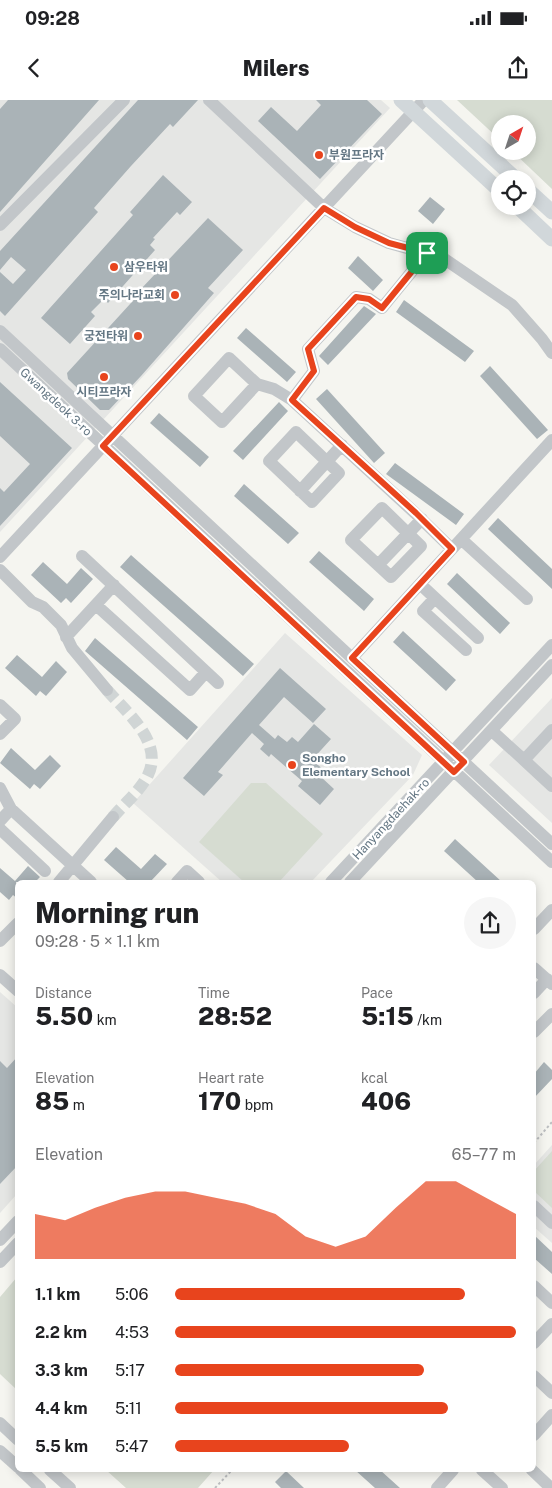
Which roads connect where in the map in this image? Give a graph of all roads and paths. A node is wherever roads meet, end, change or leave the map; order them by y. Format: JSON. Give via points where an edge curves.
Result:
{"nodes":[{"id":1,"x":124,"y":100,"type":"edge"},
{"id":2,"x":209,"y":100,"type":"edge"},
{"id":3,"x":401,"y":100,"type":"edge"},
{"id":4,"x":424,"y":100,"type":"edge"},
{"id":5,"x":430,"y":100,"type":"edge"},
{"id":6,"x":413,"y":112,"type":"junction"},
{"id":7,"x":506,"y":170,"type":"edge"},
{"id":8,"x":491,"y":183,"type":"edge"},
{"id":9,"x":536,"y":197,"type":"edge"},
{"id":10,"x":324,"y":208,"type":"junction"},
{"id":11,"x":552,"y":212,"type":"edge"},
{"id":12,"x":527,"y":215,"type":"edge"},
{"id":13,"x":0,"y":225,"type":"edge"},
{"id":14,"x":552,"y":238,"type":"edge"},
{"id":15,"x":427,"y":253,"type":"junction"},
{"id":16,"x":0,"y":331,"type":"edge"},
{"id":17,"x":0,"y":349,"type":"edge"},
{"id":18,"x":552,"y":353,"type":"edge"},
{"id":19,"x":257,"y":384,"type":"junction"},
{"id":20,"x":292,"y":400,"type":"junction"},
{"id":21,"x":112,"y":436,"type":"junction"},
{"id":22,"x":552,"y":440,"type":"edge"},
{"id":23,"x":103,"y":446,"type":"junction"},
{"id":24,"x":342,"y":446,"type":"junction"},
{"id":25,"x":327,"y":462,"type":"junction"},
{"id":26,"x":422,"y":519,"type":"junction"},
{"id":27,"x":408,"y":533,"type":"junction"},
{"id":28,"x":461,"y":539,"type":"junction"},
{"id":29,"x":452,"y":549,"type":"junction"},
{"id":30,"x":82,"y":556,"type":"dead end"},
{"id":31,"x":0,"y":557,"type":"edge"},
{"id":32,"x":378,"y":565,"type":"junction"},
{"id":33,"x":0,"y":570,"type":"edge"},
{"id":34,"x":420,"y":584,"type":"junction"},
{"id":35,"x":114,"y":585,"type":"junction"},
{"id":36,"x":435,"y":598,"type":"junction"},
{"id":37,"x":527,"y":599,"type":"dead end"},
{"id":38,"x":96,"y":605,"type":"junction"},
{"id":39,"x":66,"y":637,"type":"junction"},
{"id":40,"x":478,"y":638,"type":"dead end"},
{"id":41,"x":552,"y":645,"type":"edge"},
{"id":42,"x":466,"y":650,"type":"dead end"},
{"id":43,"x":352,"y":658,"type":"junction"},
{"id":44,"x":552,"y":665,"type":"edge"},
{"id":45,"x":206,"y":672,"type":"junction"},
{"id":46,"x":218,"y":683,"type":"dead end"},
{"id":47,"x":107,"y":690,"type":"tunnel mouth"},
{"id":48,"x":0,"y":705,"type":"edge"},
{"id":49,"x":552,"y":730,"type":"edge"},
{"id":50,"x":492,"y":731,"type":"junction"},
{"id":51,"x":0,"y":734,"type":"edge"},
{"id":52,"x":453,"y":752,"type":"junction"},
{"id":53,"x":524,"y":760,"type":"junction"},
{"id":54,"x":444,"y":762,"type":"junction"},
{"id":55,"x":464,"y":762,"type":"junction"},
{"id":56,"x":454,"y":772,"type":"junction"},
{"id":57,"x":552,"y":786,"type":"edge"},
{"id":58,"x":0,"y":788,"type":"edge"},
{"id":59,"x":11,"y":809,"type":"junction"},
{"id":60,"x":113,"y":816,"type":"tunnel mouth"},
{"id":61,"x":0,"y":821,"type":"edge"},
{"id":62,"x":0,"y":829,"type":"edge"},
{"id":63,"x":552,"y":844,"type":"edge"},
{"id":64,"x":552,"y":862,"type":"edge"},
{"id":65,"x":73,"y":866,"type":"junction"},
{"id":66,"x":45,"y":871,"type":"dead end"},
{"id":67,"x":61,"y":880,"type":"edge"},
{"id":68,"x":89,"y":880,"type":"edge"},
{"id":69,"x":179,"y":880,"type":"edge"},
{"id":70,"x":197,"y":880,"type":"edge"},
{"id":71,"x":333,"y":880,"type":"edge"},
{"id":72,"x":352,"y":880,"type":"edge"},
{"id":73,"x":552,"y":910,"type":"edge"},
{"id":74,"x":15,"y":926,"type":"edge"},
{"id":75,"x":536,"y":927,"type":"edge"},
{"id":76,"x":0,"y":941,"type":"edge"},
{"id":77,"x":536,"y":970,"type":"edge"},
{"id":78,"x":0,"y":975,"type":"edge"},
{"id":79,"x":549,"y":982,"type":"edge"},
{"id":80,"x":15,"y":988,"type":"edge"},
{"id":81,"x":536,"y":992,"type":"edge"},
{"id":82,"x":552,"y":1014,"type":"edge"},
{"id":83,"x":536,"y":1030,"type":"edge"},
{"id":84,"x":552,"y":1122,"type":"edge"},
{"id":85,"x":536,"y":1141,"type":"edge"},
{"id":86,"x":536,"y":1208,"type":"edge"},
{"id":87,"x":552,"y":1223,"type":"edge"},
{"id":88,"x":15,"y":1224,"type":"edge"},
{"id":89,"x":0,"y":1240,"type":"edge"},
{"id":90,"x":15,"y":1246,"type":"edge"},
{"id":91,"x":0,"y":1262,"type":"edge"},
{"id":92,"x":536,"y":1288,"type":"edge"},
{"id":93,"x":552,"y":1303,"type":"edge"},
{"id":94,"x":552,"y":1324,"type":"edge"},
{"id":95,"x":536,"y":1341,"type":"edge"},
{"id":96,"x":536,"y":1378,"type":"edge"},
{"id":97,"x":552,"y":1393,"type":"edge"},
{"id":98,"x":552,"y":1415,"type":"edge"},
{"id":99,"x":0,"y":1423,"type":"edge"},
{"id":100,"x":536,"y":1433,"type":"edge"},
{"id":101,"x":15,"y":1437,"type":"edge"},
{"id":102,"x":0,"y":1451,"type":"edge"},
{"id":103,"x":15,"y":1464,"type":"edge"},
{"id":104,"x":22,"y":1472,"type":"edge"},
{"id":105,"x":52,"y":1472,"type":"edge"},
{"id":106,"x":230,"y":1472,"type":"edge"},
{"id":107,"x":452,"y":1472,"type":"edge"},
{"id":108,"x":484,"y":1472,"type":"edge"},
{"id":109,"x":534,"y":1472,"type":"edge"},
{"id":110,"x":40,"y":1488,"type":"edge"},
{"id":111,"x":70,"y":1488,"type":"edge"},
{"id":112,"x":216,"y":1488,"type":"edge"},
{"id":113,"x":437,"y":1488,"type":"edge"},
{"id":114,"x":502,"y":1488,"type":"edge"},
{"id":115,"x":552,"y":1488,"type":"edge"}],
"edges":[{"from":1,"to":13,"type":"street"},
{"from":2,"to":10,"type":"street"},
{"from":3,"to":6,"type":"main road"},
{"from":4,"to":6,"type":"street"},
{"from":5,"to":7,"type":"main road"},
{"from":6,"to":8,"type":"main road"},
{"from":6,"to":10,"type":"street"},
{"from":9,"to":11,"type":"main road"},
{"from":10,"to":15,"type":"street","via":[[389,243]]},
{"from":10,"to":21,"type":"street"},
{"from":12,"to":14,"type":"main road"},
{"from":15,"to":18,"type":"street","via":[[444,258],[512,305]]},
{"from":15,"to":20,"type":"street","via":[[382,308],[369,299],[356,297],[314,342],[308,349],[314,371]]},
{"from":16,"to":21,"type":"street","name":"Gwangdeok 3-ro"},
{"from":17,"to":23,"type":"street","name":"Gwangdeok 3-ro"},
{"from":19,"to":19,"type":"street","via":[[229,358],[194,396],[222,422]]},
{"from":19,"to":20,"type":"street","via":[[274,389]]},
{"from":20,"to":24,"type":"street"},
{"from":21,"to":23,"type":"street"},
{"from":21,"to":43,"type":"street","name":"Gwangdeok 3-ro"},
{"from":22,"to":28,"type":"street"},
{"from":23,"to":31,"type":"street"},
{"from":23,"to":54,"type":"street","name":"Gwangdeok 3-ro"},
{"from":24,"to":25,"type":"street"},
{"from":24,"to":26,"type":"street"},
{"from":25,"to":25,"type":"street","via":[[300,490],[269,461],[296,432]]},
{"from":26,"to":27,"type":"street"},
{"from":26,"to":29,"type":"street"},
{"from":27,"to":32,"type":"street"},
{"from":27,"to":32,"type":"street","via":[[421,546],[390,577]]},
{"from":27,"to":32,"type":"street","via":[[382,508],[351,540]]},
{"from":28,"to":29,"type":"street"},
{"from":28,"to":37,"type":"street"},
{"from":29,"to":34,"type":"street"},
{"from":30,"to":35,"type":"street"},
{"from":33,"to":39,"type":"street","via":[[61,625]]},
{"from":34,"to":36,"type":"street"},
{"from":34,"to":43,"type":"street"},
{"from":35,"to":38,"type":"street"},
{"from":35,"to":45,"type":"street"},
{"from":36,"to":40,"type":"street"},
{"from":36,"to":42,"type":"street","via":[[423,611]]},
{"from":38,"to":39,"type":"street"},
{"from":38,"to":45,"type":"street","via":[[190,690]]},
{"from":39,"to":47,"type":"street"},
{"from":41,"to":52,"type":"street","name":"Hanyangdaehak-ro"},
{"from":43,"to":52,"type":"street","name":"Gwangdeok 3-ro"},
{"from":44,"to":50,"type":"street","name":"Hanyangdaehak-ro"},
{"from":45,"to":46,"type":"street"},
{"from":48,"to":51,"type":"street","via":[[15,719]]},
{"from":49,"to":53,"type":"street"},
{"from":50,"to":53,"type":"street"},
{"from":50,"to":55,"type":"street","name":"Hanyangdaehak-ro"},
{"from":52,"to":54,"type":"street","name":"Hanyangdaehak-ro"},
{"from":52,"to":55,"type":"street","name":"Gwangdeok 3-ro"},
{"from":53,"to":57,"type":"street"},
{"from":54,"to":56,"type":"street","name":"Gwangdeok 3-ro"},
{"from":54,"to":71,"type":"street","name":"Hanyangdaehak-ro"},
{"from":55,"to":56,"type":"street","name":"Hanyangdaehak-ro"},
{"from":55,"to":63,"type":"street","name":"Gwangdeok 3-ro"},
{"from":56,"to":64,"type":"street","name":"Gwangdeok 3-ro"},
{"from":56,"to":72,"type":"street","name":"Hanyangdaehak-ro"},
{"from":58,"to":59,"type":"street"},
{"from":59,"to":61,"type":"street"},
{"from":59,"to":65,"type":"street"},
{"from":60,"to":65,"type":"street"},
{"from":62,"to":66,"type":"street"},
{"from":65,"to":67,"type":"street"},
{"from":65,"to":68,"type":"street"},
{"from":69,"to":70,"type":"street","via":[[187,872]]},
{"from":73,"to":75,"type":"street"},
{"from":74,"to":76,"type":"street"},
{"from":77,"to":79,"type":"street"},
{"from":78,"to":80,"type":"street"},
{"from":79,"to":81,"type":"street"},
{"from":82,"to":83,"type":"street"},
{"from":84,"to":85,"type":"path"},
{"from":86,"to":87,"type":"street"},
{"from":88,"to":89,"type":"street"},
{"from":90,"to":91,"type":"street"},
{"from":92,"to":93,"type":"street"},
{"from":94,"to":95,"type":"street"},
{"from":96,"to":97,"type":"street"},
{"from":98,"to":100,"type":"street"},
{"from":99,"to":101,"type":"street"},
{"from":102,"to":103,"type":"street"},
{"from":104,"to":110,"type":"street"},
{"from":105,"to":111,"type":"street"},
{"from":106,"to":112,"type":"path"},
{"from":107,"to":113,"type":"street"},
{"from":108,"to":114,"type":"street"},
{"from":109,"to":115,"type":"street"}]}
